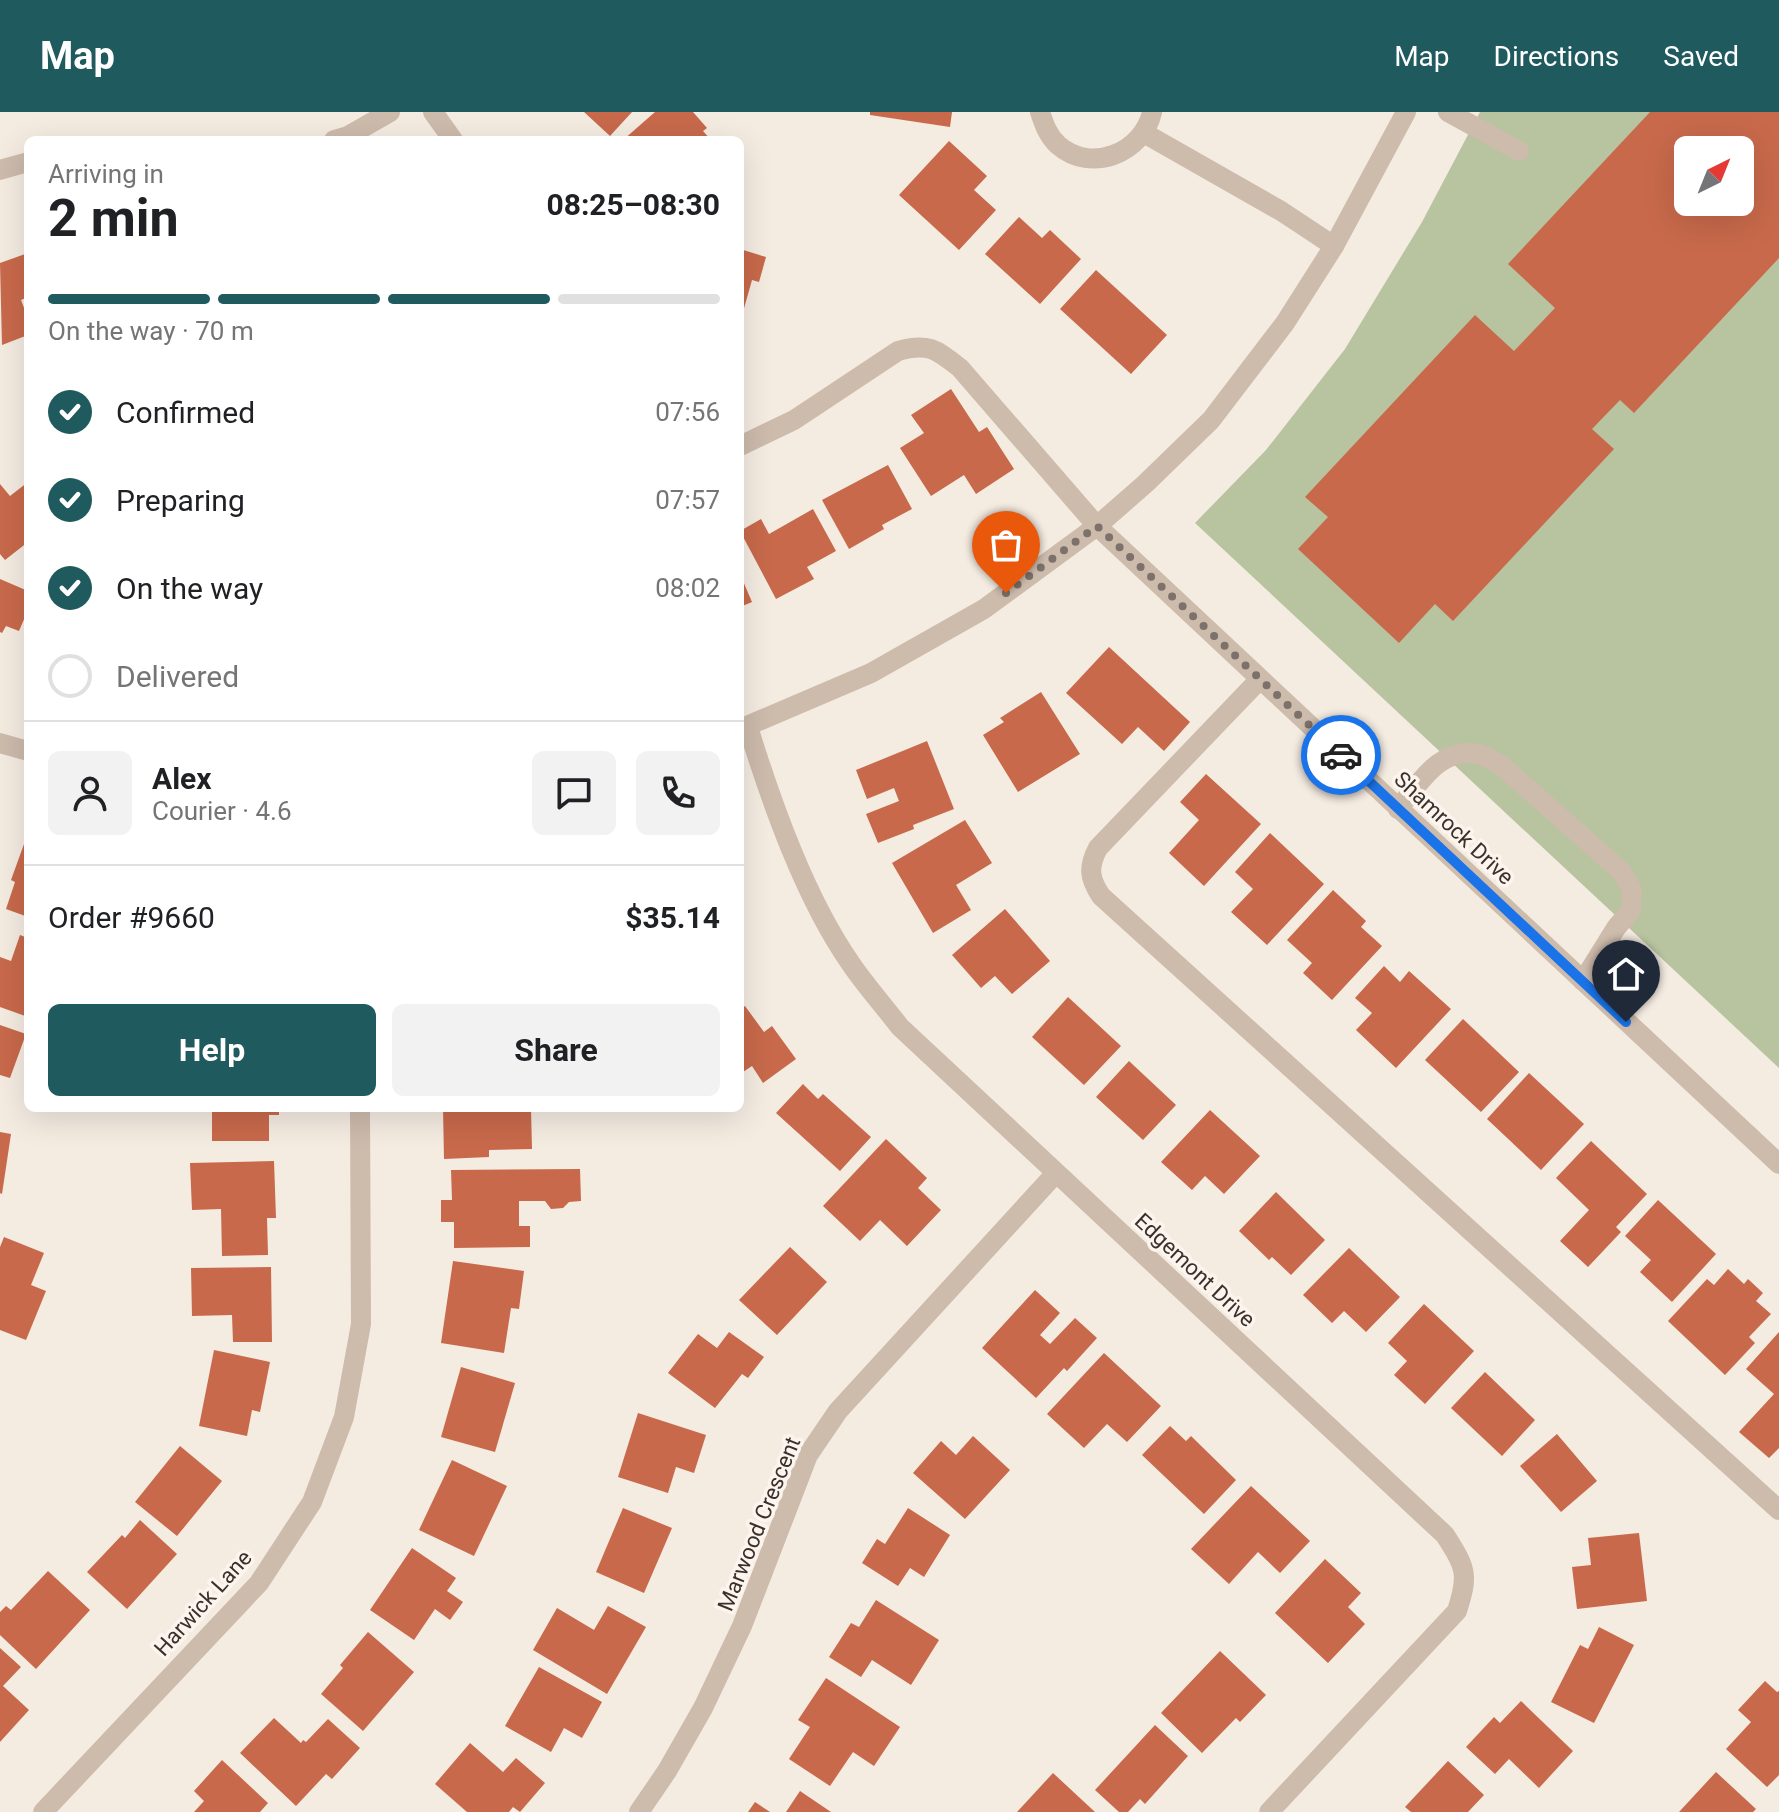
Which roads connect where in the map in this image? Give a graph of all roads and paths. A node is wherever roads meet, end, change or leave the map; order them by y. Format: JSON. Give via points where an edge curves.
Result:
{"nodes":[{"id":1,"x":390,"y":112,"type":"edge"},
{"id":2,"x":433,"y":112,"type":"edge"},
{"id":3,"x":1040,"y":112,"type":"edge"},
{"id":4,"x":1152,"y":112,"type":"edge"},
{"id":5,"x":1406,"y":112,"type":"edge"},
{"id":6,"x":1448,"y":112,"type":"edge"},
{"id":7,"x":1144,"y":133,"type":"junction"},
{"id":8,"x":348,"y":136,"type":"edge"},
{"id":9,"x":450,"y":136,"type":"edge"},
{"id":10,"x":1519,"y":151,"type":"dead end"},
{"id":11,"x":24,"y":163,"type":"edge"},
{"id":12,"x":0,"y":170,"type":"edge"},
{"id":13,"x":1334,"y":246,"type":"junction"},
{"id":14,"x":744,"y":444,"type":"edge"},
{"id":15,"x":1097,"y":526,"type":"junction"},
{"id":16,"x":1260,"y":679,"type":"junction"},
{"id":17,"x":744,"y":728,"type":"edge"},
{"id":18,"x":0,"y":743,"type":"edge"},
{"id":19,"x":24,"y":750,"type":"edge"},
{"id":20,"x":1398,"y":809,"type":"junction"},
{"id":21,"x":1583,"y":981,"type":"junction"},
{"id":22,"x":360,"y":1112,"type":"edge"},
{"id":23,"x":1779,"y":1164,"type":"edge"},
{"id":24,"x":1056,"y":1173,"type":"junction"},
{"id":25,"x":1779,"y":1510,"type":"edge"},
{"id":26,"x":43,"y":1812,"type":"edge"},
{"id":27,"x":639,"y":1812,"type":"edge"},
{"id":28,"x":1269,"y":1812,"type":"edge"}],
"edges":[{"from":1,"to":8,"type":"street"},
{"from":2,"to":9,"type":"street"},
{"from":3,"to":7,"type":"street","via":[[1059,146],[1095,159],[1131,147]]},
{"from":4,"to":7,"type":"street"},
{"from":5,"to":13,"type":"street"},
{"from":6,"to":10,"type":"street"},
{"from":7,"to":13,"type":"street"},
{"from":11,"to":12,"type":"street"},
{"from":13,"to":15,"type":"street","via":[[1285,323],[1211,420]]},
{"from":14,"to":15,"type":"street","name":"Shamrock Drive","via":[[794,420],[898,351],[917,345],[960,368]]},
{"from":15,"to":16,"type":"street","name":"Shamrock Drive"},
{"from":15,"to":17,"type":"street","via":[[984,609],[871,673]]},
{"from":16,"to":20,"type":"street","name":"Shamrock Drive"},
{"from":16,"to":25,"type":"street","via":[[1098,848],[1090,880],[1101,896]]},
{"from":17,"to":24,"type":"street","name":"Edgemont Drive","via":[[812,895],[850,962],[900,1027]]},
{"from":18,"to":19,"type":"street"},
{"from":20,"to":21,"type":"street","name":"Shamrock Drive"},
{"from":20,"to":21,"type":"street","via":[[1437,762],[1457,754],[1478,754],[1501,765],[1621,871],[1632,890],[1631,910]]},
{"from":21,"to":23,"type":"street","name":"Shamrock Drive"},
{"from":22,"to":26,"type":"street","name":"Harwick Lane","via":[[361,1324],[344,1417],[312,1502],[259,1583]]},
{"from":24,"to":27,"type":"street","name":"Marwood Crescent","via":[[838,1411],[808,1455],[742,1626],[703,1708]]},
{"from":24,"to":28,"type":"street","name":"Edgemont Drive","via":[[1445,1535],[1461,1560],[1466,1585],[1457,1611]]}]}
